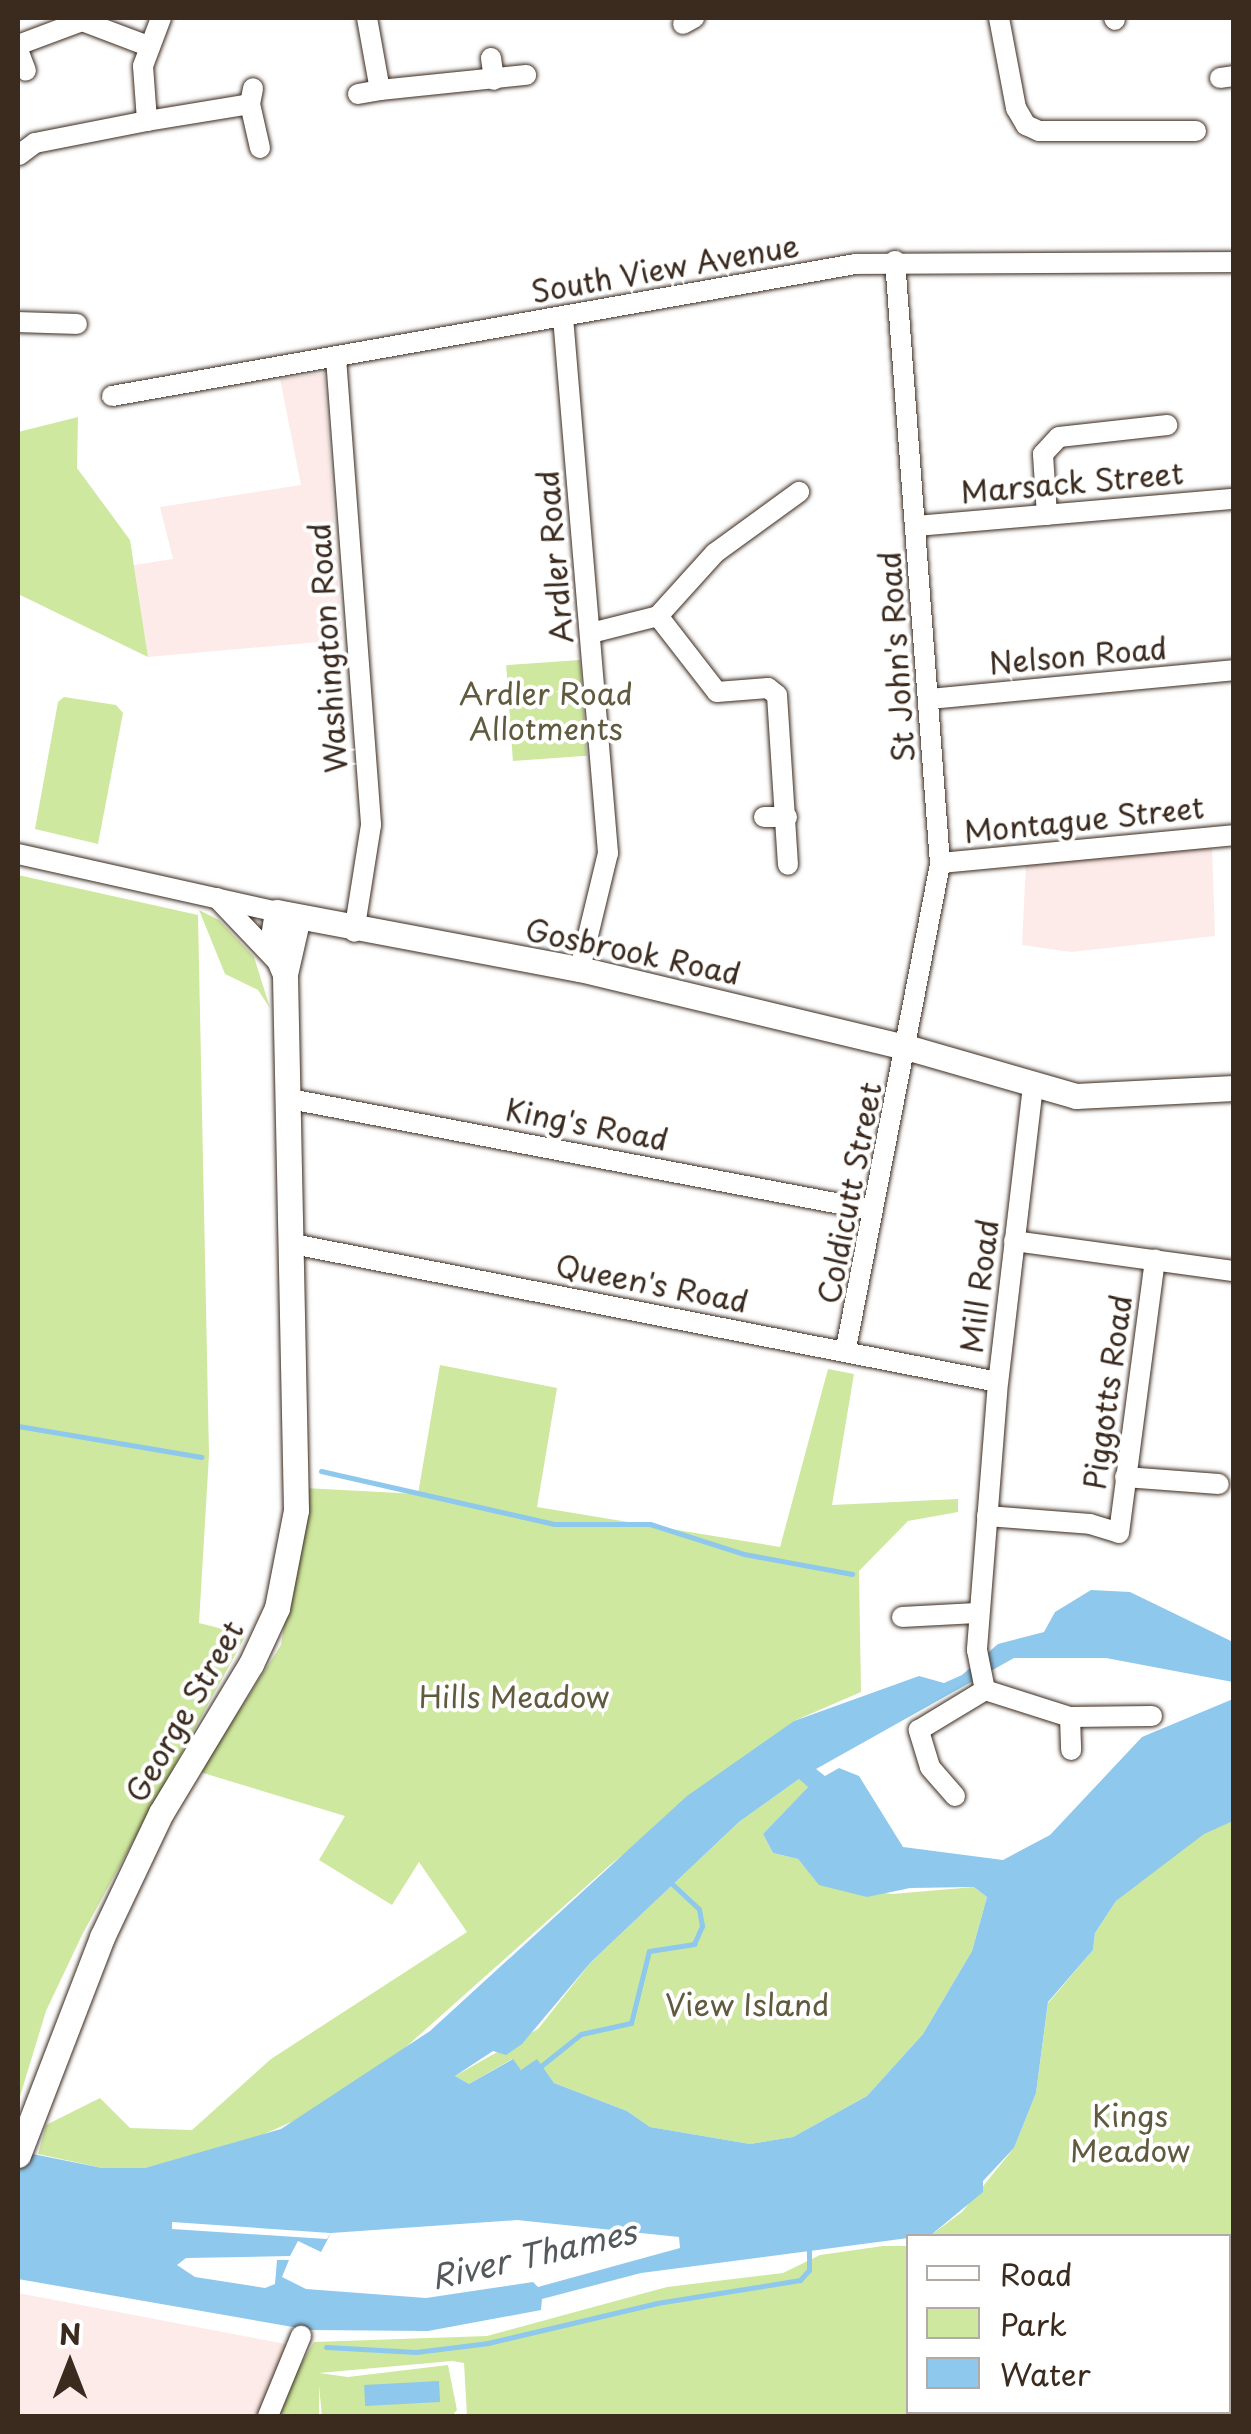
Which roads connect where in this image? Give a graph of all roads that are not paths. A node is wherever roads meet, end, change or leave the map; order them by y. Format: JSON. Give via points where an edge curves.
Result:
{"nodes":[{"id":1,"x":161,"y":18,"type":"edge"},
{"id":2,"x":367,"y":18,"type":"edge"},
{"id":3,"x":999,"y":18,"type":"edge"},
{"id":4,"x":148,"y":46,"type":"junction"},
{"id":5,"x":18,"y":48,"type":"edge"},
{"id":6,"x":491,"y":58,"type":"dead end"},
{"id":7,"x":26,"y":71,"type":"dead end"},
{"id":8,"x":526,"y":76,"type":"dead end"},
{"id":9,"x":494,"y":80,"type":"junction"},
{"id":10,"x":380,"y":90,"type":"junction"},
{"id":11,"x":358,"y":94,"type":"dead end"},
{"id":12,"x":1181,"y":108,"type":"dead end"},
{"id":13,"x":148,"y":121,"type":"junction"},
{"id":14,"x":28,"y":141,"type":"edge"},
{"id":15,"x":260,"y":148,"type":"dead end"},
{"id":16,"x":895,"y":261,"type":"junction"},
{"id":17,"x":1234,"y":262,"type":"edge"},
{"id":18,"x":563,"y":317,"type":"junction"},
{"id":19,"x":18,"y":322,"type":"edge"},
{"id":20,"x":77,"y":324,"type":"dead end"},
{"id":21,"x":336,"y":358,"type":"junction"},
{"id":22,"x":112,"y":396,"type":"dead end"},
{"id":23,"x":1166,"y":425,"type":"dead end"},
{"id":24,"x":799,"y":492,"type":"dead end"},
{"id":25,"x":1234,"y":498,"type":"edge"},
{"id":26,"x":1047,"y":515,"type":"junction"},
{"id":27,"x":916,"y":526,"type":"junction"},
{"id":28,"x":658,"y":616,"type":"junction"},
{"id":29,"x":591,"y":633,"type":"junction"},
{"id":30,"x":1234,"y":670,"type":"edge"},
{"id":31,"x":929,"y":699,"type":"junction"},
{"id":32,"x":787,"y":816,"type":"junction"},
{"id":33,"x":764,"y":817,"type":"dead end"},
{"id":34,"x":1234,"y":834,"type":"edge"},
{"id":35,"x":18,"y":854,"type":"edge"},
{"id":36,"x":940,"y":863,"type":"junction"},
{"id":37,"x":788,"y":865,"type":"dead end"},
{"id":38,"x":217,"y":898,"type":"junction"},
{"id":39,"x":287,"y":915,"type":"junction"},
{"id":40,"x":354,"y":932,"type":"junction"},
{"id":41,"x":281,"y":968,"type":"junction"},
{"id":42,"x":580,"y":969,"type":"junction"},
{"id":43,"x":906,"y":1047,"type":"junction"},
{"id":44,"x":1033,"y":1086,"type":"junction"},
{"id":45,"x":1234,"y":1088,"type":"edge"},
{"id":46,"x":290,"y":1098,"type":"junction"},
{"id":47,"x":872,"y":1210,"type":"junction"},
{"id":48,"x":1014,"y":1242,"type":"junction"},
{"id":49,"x":293,"y":1244,"type":"junction"},
{"id":50,"x":1155,"y":1259,"type":"junction"},
{"id":51,"x":1234,"y":1271,"type":"edge"},
{"id":52,"x":846,"y":1348,"type":"junction"},
{"id":53,"x":998,"y":1382,"type":"junction"},
{"id":54,"x":1125,"y":1478,"type":"junction"},
{"id":55,"x":1219,"y":1484,"type":"dead end"},
{"id":56,"x":987,"y":1516,"type":"junction"},
{"id":57,"x":976,"y":1613,"type":"junction"},
{"id":58,"x":902,"y":1617,"type":"dead end"},
{"id":59,"x":985,"y":1685,"type":"junction"},
{"id":60,"x":1152,"y":1716,"type":"dead end"},
{"id":61,"x":1070,"y":1717,"type":"junction"},
{"id":62,"x":1071,"y":1750,"type":"dead end"},
{"id":63,"x":954,"y":1785,"type":"dead end"},
{"id":64,"x":18,"y":2153,"type":"edge"},
{"id":65,"x":301,"y":2336,"type":"dead end"},
{"id":66,"x":268,"y":2416,"type":"edge"}],
"edges":[{"from":1,"to":4,"type":"street"},
{"from":2,"to":10,"type":"street"},
{"from":3,"to":12,"type":"street","via":[[1016,108],[1026,126],[1188,131]]},
{"from":4,"to":5,"type":"street","via":[[82,21]]},
{"from":4,"to":13,"type":"street"},
{"from":5,"to":7,"type":"street"},
{"from":6,"to":9,"type":"street"},
{"from":8,"to":9,"type":"street"},
{"from":9,"to":10,"type":"street"},
{"from":10,"to":11,"type":"street"},
{"from":13,"to":14,"type":"street"},
{"from":13,"to":15,"type":"street","via":[[252,96]]},
{"from":16,"to":17,"type":"street","name":"South View Avenue"},
{"from":16,"to":18,"type":"street","name":"South View Avenue"},
{"from":16,"to":27,"type":"street","name":"St John's Road"},
{"from":18,"to":21,"type":"street","name":"South View Avenue"},
{"from":18,"to":29,"type":"street","name":"Ardler Road"},
{"from":19,"to":20,"type":"street"},
{"from":21,"to":22,"type":"street","name":"South View Avenue"},
{"from":21,"to":40,"type":"street","name":"Washington Road","via":[[371,824]]},
{"from":23,"to":26,"type":"street","via":[[1059,437],[1043,454]]},
{"from":24,"to":28,"type":"street","via":[[715,554]]},
{"from":25,"to":26,"type":"street","name":"Marsack Street"},
{"from":26,"to":27,"type":"street","name":"Marsack Street"},
{"from":27,"to":31,"type":"street","name":"St John's Road"},
{"from":28,"to":29,"type":"street"},
{"from":28,"to":32,"type":"street","via":[[717,692],[768,688],[777,696]]},
{"from":29,"to":42,"type":"street","name":"Ardler Road","via":[[608,853]]},
{"from":30,"to":31,"type":"street","name":"Nelson Road"},
{"from":31,"to":36,"type":"street","name":"St John's Road"},
{"from":32,"to":33,"type":"street"},
{"from":32,"to":37,"type":"street"},
{"from":34,"to":36,"type":"street","name":"Montague Street"},
{"from":35,"to":38,"type":"street","name":"Gosbrook Road"},
{"from":36,"to":43,"type":"street","name":"St John's Road"},
{"from":38,"to":39,"type":"street","name":"Gosbrook Road"},
{"from":38,"to":41,"type":"street"},
{"from":39,"to":40,"type":"main road","name":"Gosbrook Road"},
{"from":39,"to":41,"type":"main road","name":"George Street"},
{"from":40,"to":42,"type":"main road","name":"Gosbrook Road"},
{"from":41,"to":46,"type":"main road","name":"George Street"},
{"from":42,"to":43,"type":"main road","name":"Gosbrook Road"},
{"from":43,"to":44,"type":"main road","name":"Gosbrook Road"},
{"from":43,"to":47,"type":"street","name":"Coldicutt Street"},
{"from":44,"to":45,"type":"main road","name":"Gosbrook Road","via":[[1076,1096],[1134,1097]]},
{"from":44,"to":48,"type":"street","name":"Mill Road"},
{"from":46,"to":47,"type":"street","name":"King's Road"},
{"from":46,"to":49,"type":"main road","name":"George Street"},
{"from":47,"to":52,"type":"street","name":"Coldicutt Street"},
{"from":48,"to":50,"type":"street"},
{"from":48,"to":53,"type":"street","name":"Mill Road"},
{"from":49,"to":52,"type":"street","name":"Queen's Road"},
{"from":49,"to":64,"type":"main road","name":"George Street","via":[[296,1510],[277,1608],[252,1664],[161,1813],[102,1938]]},
{"from":50,"to":51,"type":"street"},
{"from":50,"to":54,"type":"street","name":"Piggotts Road"},
{"from":52,"to":53,"type":"street","name":"Queen's Road"},
{"from":53,"to":56,"type":"street","name":"Mill Road"},
{"from":54,"to":55,"type":"street"},
{"from":54,"to":56,"type":"street","name":"Piggotts Road","via":[[1118,1533],[1090,1524]]},
{"from":56,"to":57,"type":"street","name":"Mill Road"},
{"from":57,"to":58,"type":"street"},
{"from":57,"to":59,"type":"street","name":"Mill Road"},
{"from":59,"to":61,"type":"street"},
{"from":59,"to":63,"type":"street","via":[[919,1730],[930,1767]]},
{"from":60,"to":61,"type":"street"},
{"from":61,"to":62,"type":"street"},
{"from":65,"to":66,"type":"street"}]}
